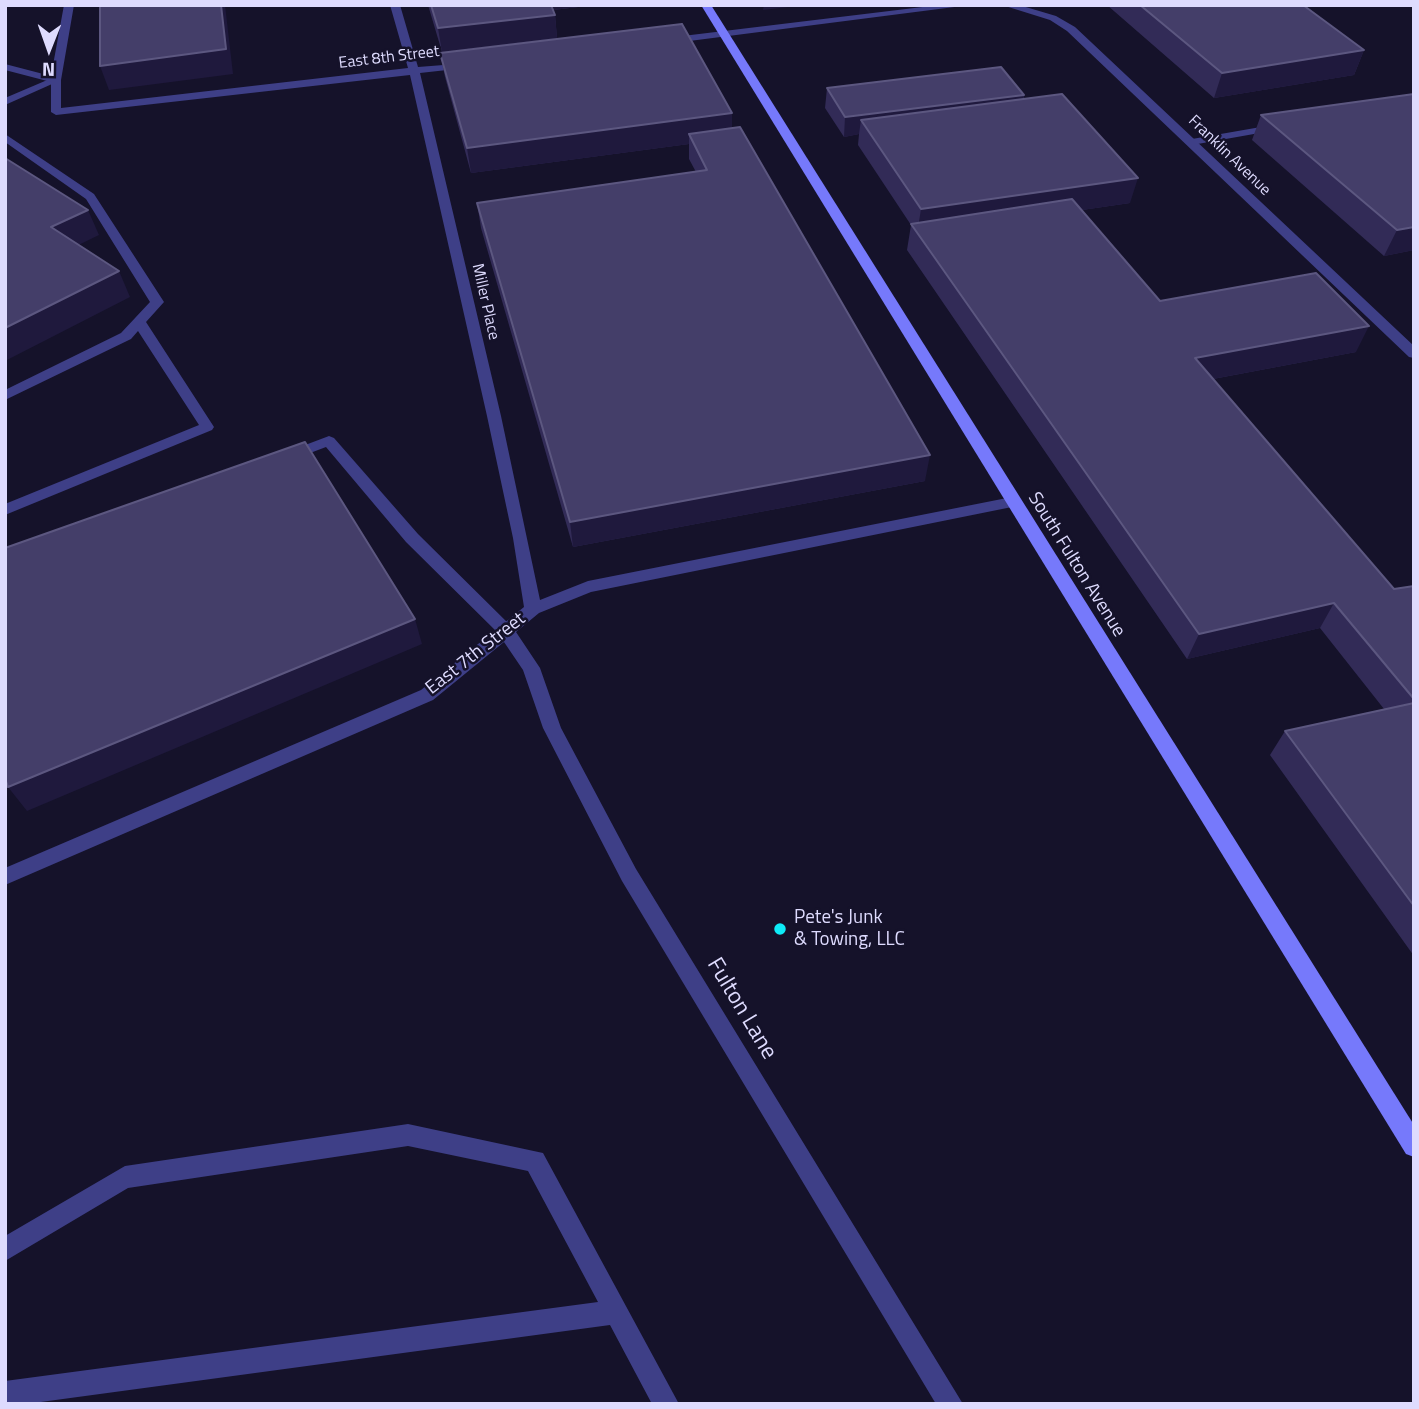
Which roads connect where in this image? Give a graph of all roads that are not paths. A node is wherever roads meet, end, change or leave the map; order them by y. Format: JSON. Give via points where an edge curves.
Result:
{"nodes":[{"id":1,"x":69,"y":5,"type":"edge"},
{"id":2,"x":395,"y":5,"type":"edge"},
{"id":3,"x":706,"y":5,"type":"edge"},
{"id":4,"x":965,"y":5,"type":"edge"},
{"id":5,"x":1015,"y":6,"type":"edge"},
{"id":6,"x":910,"y":8,"type":"edge"},
{"id":7,"x":725,"y":34,"type":"junction"},
{"id":8,"x":658,"y":42,"type":"edge"},
{"id":9,"x":481,"y":63,"type":"edge"},
{"id":10,"x":5,"y":66,"type":"edge"},
{"id":11,"x":414,"y":71,"type":"junction"},
{"id":12,"x":55,"y":80,"type":"junction"},
{"id":13,"x":5,"y":102,"type":"edge"},
{"id":14,"x":1297,"y":124,"type":"edge"},
{"id":15,"x":5,"y":137,"type":"edge"},
{"id":16,"x":1192,"y":142,"type":"junction"},
{"id":17,"x":139,"y":322,"type":"junction"},
{"id":18,"x":1414,"y":355,"type":"edge"},
{"id":19,"x":5,"y":396,"type":"edge"},
{"id":20,"x":277,"y":461,"type":"edge"},
{"id":21,"x":1012,"y":502,"type":"junction"},
{"id":22,"x":5,"y":510,"type":"edge"},
{"id":23,"x":533,"y":609,"type":"junction"},
{"id":24,"x":506,"y":631,"type":"junction"},
{"id":25,"x":8,"y":871,"type":"edge"},
{"id":26,"x":1414,"y":1146,"type":"edge"},
{"id":27,"x":5,"y":1249,"type":"edge"},
{"id":28,"x":616,"y":1312,"type":"junction"},
{"id":29,"x":5,"y":1394,"type":"edge"},
{"id":30,"x":666,"y":1404,"type":"edge"},
{"id":31,"x":950,"y":1404,"type":"edge"}],
"edges":[{"from":1,"to":12,"type":"street"},
{"from":2,"to":11,"type":"street","name":"Miller Place"},
{"from":3,"to":7,"type":"main road","name":"South Fulton Avenue"},
{"from":4,"to":6,"type":"street"},
{"from":5,"to":16,"type":"street","name":"Franklin Avenue","via":[[1071,29]]},
{"from":6,"to":7,"type":"street"},
{"from":7,"to":8,"type":"street"},
{"from":7,"to":21,"type":"main road","name":"South Fulton Avenue"},
{"from":9,"to":11,"type":"street","name":"East 8th Street"},
{"from":10,"to":12,"type":"street"},
{"from":11,"to":12,"type":"street","name":"East 8th Street","via":[[55,112]]},
{"from":11,"to":23,"type":"street","name":"Miller Place","via":[[518,524]]},
{"from":12,"to":13,"type":"street"},
{"from":14,"to":16,"type":"street"},
{"from":15,"to":17,"type":"street","via":[[90,197],[157,303]]},
{"from":16,"to":18,"type":"street","name":"Franklin Avenue"},
{"from":17,"to":19,"type":"street","via":[[126,336]]},
{"from":17,"to":22,"type":"street","via":[[207,427]]},
{"from":20,"to":24,"type":"street","name":"Fulton Lane","via":[[329,440],[412,538]]},
{"from":21,"to":23,"type":"street","name":"East 7th Street","via":[[588,587]]},
{"from":21,"to":26,"type":"main road","name":"South Fulton Avenue"},
{"from":23,"to":24,"type":"street","name":"East 7th Street"},
{"from":24,"to":25,"type":"street","name":"East 7th Street","via":[[427,695]]},
{"from":24,"to":31,"type":"street","name":"Fulton Lane","via":[[531,668],[552,728],[629,875]]},
{"from":27,"to":28,"type":"street","via":[[125,1177],[408,1135],[535,1161]]},
{"from":28,"to":29,"type":"street"},
{"from":28,"to":30,"type":"street"}]}
